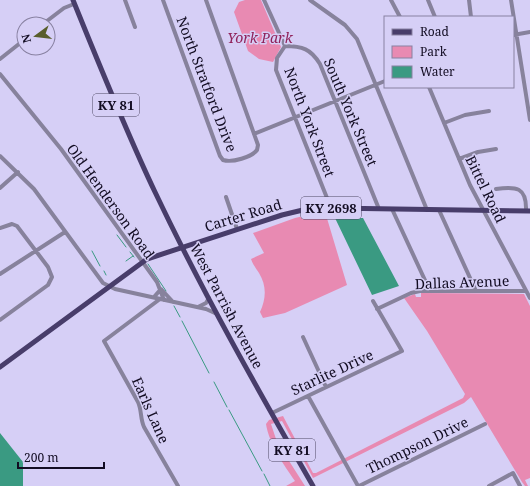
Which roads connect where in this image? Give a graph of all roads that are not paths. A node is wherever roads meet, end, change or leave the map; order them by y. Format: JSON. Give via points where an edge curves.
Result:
{"nodes":[{"id":1,"x":125,"y":0,"type":"edge"},
{"id":2,"x":163,"y":0,"type":"edge"},
{"id":3,"x":206,"y":0,"type":"edge"},
{"id":4,"x":264,"y":0,"type":"edge"},
{"id":5,"x":310,"y":0,"type":"edge"},
{"id":6,"x":391,"y":0,"type":"edge"},
{"id":7,"x":428,"y":0,"type":"edge"},
{"id":8,"x":469,"y":0,"type":"edge"},
{"id":9,"x":511,"y":0,"type":"edge"},
{"id":10,"x":74,"y":2,"type":"edge"},
{"id":11,"x":54,"y":16,"type":"edge"},
{"id":12,"x":399,"y":16,"type":"edge"},
{"id":13,"x":435,"y":16,"type":"edge"},
{"id":14,"x":471,"y":16,"type":"edge"},
{"id":15,"x":513,"y":16,"type":"edge"},
{"id":16,"x":135,"y":28,"type":"dead end"},
{"id":17,"x":530,"y":32,"type":"edge"},
{"id":18,"x":515,"y":34,"type":"edge"},
{"id":19,"x":16,"y":46,"type":"edge"},
{"id":20,"x":285,"y":46,"type":"junction"},
{"id":21,"x":0,"y":59,"type":"edge"},
{"id":22,"x":0,"y":74,"type":"edge"},
{"id":23,"x":384,"y":81,"type":"edge"},
{"id":24,"x":376,"y":85,"type":"junction"},
{"id":25,"x":429,"y":88,"type":"edge"},
{"id":26,"x":336,"y":101,"type":"junction"},
{"id":27,"x":489,"y":111,"type":"dead end"},
{"id":28,"x":295,"y":118,"type":"junction"},
{"id":29,"x":530,"y":120,"type":"edge"},
{"id":30,"x":444,"y":123,"type":"junction"},
{"id":31,"x":254,"y":134,"type":"junction"},
{"id":32,"x":496,"y":149,"type":"dead end"},
{"id":33,"x":0,"y":156,"type":"edge"},
{"id":34,"x":459,"y":159,"type":"junction"},
{"id":35,"x":18,"y":172,"type":"junction"},
{"id":36,"x":0,"y":188,"type":"edge"},
{"id":37,"x":496,"y":189,"type":"dead end"},
{"id":38,"x":226,"y":197,"type":"dead end"},
{"id":39,"x":331,"y":208,"type":"junction"},
{"id":40,"x":379,"y":209,"type":"junction"},
{"id":41,"x":392,"y":209,"type":"junction"},
{"id":42,"x":428,"y":210,"type":"junction"},
{"id":43,"x":439,"y":210,"type":"junction"},
{"id":44,"x":484,"y":211,"type":"junction"},
{"id":45,"x":528,"y":212,"type":"edge"},
{"id":46,"x":0,"y":228,"type":"edge"},
{"id":47,"x":237,"y":230,"type":"junction"},
{"id":48,"x":65,"y":232,"type":"junction"},
{"id":49,"x":182,"y":247,"type":"junction"},
{"id":50,"x":36,"y":251,"type":"junction"},
{"id":51,"x":142,"y":262,"type":"junction"},
{"id":52,"x":0,"y":274,"type":"edge"},
{"id":53,"x":109,"y":287,"type":"junction"},
{"id":54,"x":161,"y":289,"type":"junction"},
{"id":55,"x":430,"y":291,"type":"junction"},
{"id":56,"x":476,"y":291,"type":"junction"},
{"id":57,"x":526,"y":291,"type":"junction"},
{"id":58,"x":154,"y":297,"type":"junction"},
{"id":59,"x":209,"y":298,"type":"junction"},
{"id":60,"x":530,"y":298,"type":"edge"},
{"id":61,"x":162,"y":300,"type":"junction"},
{"id":62,"x":373,"y":301,"type":"dead end"},
{"id":63,"x":173,"y":302,"type":"junction"},
{"id":64,"x":212,"y":305,"type":"junction"},
{"id":65,"x":198,"y":307,"type":"junction"},
{"id":66,"x":377,"y":309,"type":"junction"},
{"id":67,"x":217,"y":314,"type":"junction"},
{"id":68,"x":0,"y":320,"type":"edge"},
{"id":69,"x":303,"y":337,"type":"dead end"},
{"id":70,"x":0,"y":367,"type":"edge"},
{"id":71,"x":326,"y":387,"type":"junction"},
{"id":72,"x":308,"y":396,"type":"junction"},
{"id":73,"x":272,"y":413,"type":"junction"},
{"id":74,"x":485,"y":424,"type":"dead end"},
{"id":75,"x":178,"y":486,"type":"edge"},
{"id":76,"x":313,"y":486,"type":"edge"},
{"id":77,"x":359,"y":486,"type":"edge"},
{"id":78,"x":489,"y":486,"type":"edge"},
{"id":79,"x":520,"y":486,"type":"edge"}],
"edges":[{"from":1,"to":16,"type":"street"},
{"from":2,"to":31,"type":"street","name":"North Stratford Drive","via":[[220,156],[226,161],[253,154],[257,150]]},
{"from":3,"to":31,"type":"street"},
{"from":4,"to":20,"type":"street"},
{"from":5,"to":24,"type":"street","via":[[340,21],[353,34],[360,44]]},
{"from":6,"to":12,"type":"street"},
{"from":7,"to":13,"type":"street"},
{"from":8,"to":14,"type":"street"},
{"from":9,"to":15,"type":"street"},
{"from":10,"to":11,"type":"street"},
{"from":10,"to":49,"type":"main road","name":"West Parrish Avenue","number":"KY 81","via":[[136,151]]},
{"from":17,"to":18,"type":"street"},
{"from":18,"to":29,"type":"street"},
{"from":19,"to":21,"type":"street"},
{"from":20,"to":26,"type":"street","name":"South York Street","via":[[301,46],[315,56]]},
{"from":20,"to":28,"type":"street","name":"North York Street","via":[[277,58],[276,70]]},
{"from":22,"to":51,"type":"street","name":"Old Henderson Road","via":[[61,149]]},
{"from":23,"to":24,"type":"street"},
{"from":24,"to":26,"type":"street"},
{"from":24,"to":42,"type":"street"},
{"from":25,"to":30,"type":"street","name":"Bittel Road"},
{"from":26,"to":28,"type":"street"},
{"from":26,"to":40,"type":"street","name":"South York Street"},
{"from":27,"to":30,"type":"street","via":[[465,114]]},
{"from":28,"to":31,"type":"street"},
{"from":28,"to":39,"type":"street","name":"North York Street"},
{"from":30,"to":34,"type":"street","name":"Bittel Road"},
{"from":32,"to":34,"type":"street"},
{"from":33,"to":35,"type":"street"},
{"from":34,"to":44,"type":"street","name":"Bittel Road"},
{"from":35,"to":36,"type":"street"},
{"from":35,"to":48,"type":"street","via":[[34,189]]},
{"from":37,"to":45,"type":"street","via":[[519,189],[525,198]]},
{"from":38,"to":47,"type":"street"},
{"from":39,"to":40,"type":"main road","name":"Carter Road","number":"KY 2698"},
{"from":39,"to":47,"type":"main road","name":"Carter Road","number":"KY 2698","via":[[295,212]]},
{"from":40,"to":41,"type":"main road","name":"Carter Road","number":"KY 2698"},
{"from":41,"to":42,"type":"main road","name":"Carter Road","number":"KY 2698"},
{"from":41,"to":55,"type":"street"},
{"from":42,"to":43,"type":"main road","name":"Carter Road","number":"KY 2698"},
{"from":43,"to":44,"type":"main road","name":"Carter Road","number":"KY 2698"},
{"from":43,"to":56,"type":"street"},
{"from":44,"to":45,"type":"main road","name":"Carter Road","number":"KY 2698"},
{"from":44,"to":57,"type":"street","name":"Bittel Road"},
{"from":46,"to":50,"type":"street","via":[[12,224],[17,226]]},
{"from":47,"to":49,"type":"main road","name":"Carter Road","number":"KY 2698"},
{"from":48,"to":50,"type":"street"},
{"from":48,"to":53,"type":"street","via":[[99,278]]},
{"from":49,"to":51,"type":"main road","name":"Carter Road"},
{"from":49,"to":59,"type":"main road","name":"West Parrish Avenue","number":"KY 81"},
{"from":50,"to":52,"type":"street"},
{"from":50,"to":68,"type":"street","via":[[51,274],[50,283]]},
{"from":51,"to":53,"type":"main road","name":"Carter Road"},
{"from":51,"to":54,"type":"street","name":"Old Henderson Road"},
{"from":53,"to":58,"type":"street"},
{"from":53,"to":70,"type":"main road","name":"Carter Road"},
{"from":54,"to":58,"type":"street"},
{"from":54,"to":61,"type":"street","name":"Old Henderson Road"},
{"from":54,"to":63,"type":"street"},
{"from":55,"to":56,"type":"street","name":"Dallas Avenue"},
{"from":55,"to":66,"type":"street","name":"Dallas Avenue","via":[[411,293]]},
{"from":56,"to":57,"type":"street","name":"Dallas Avenue"},
{"from":57,"to":60,"type":"street","name":"Bittel Road"},
{"from":58,"to":61,"type":"street"},
{"from":59,"to":64,"type":"main road","name":"West Parrish Avenue","number":"KY 81"},
{"from":59,"to":65,"type":"street"},
{"from":61,"to":63,"type":"street"},
{"from":61,"to":75,"type":"street","name":"Earls Lane","via":[[104,341],[142,410],[140,418],[144,428]]},
{"from":62,"to":66,"type":"street"},
{"from":63,"to":65,"type":"street"},
{"from":64,"to":65,"type":"street"},
{"from":64,"to":67,"type":"main road","name":"West Parrish Avenue","number":"KY 81"},
{"from":65,"to":67,"type":"street"},
{"from":66,"to":71,"type":"street","name":"Starlite Drive","via":[[402,351]]},
{"from":67,"to":73,"type":"main road","name":"West Parrish Avenue","number":"KY 81"},
{"from":69,"to":71,"type":"street"},
{"from":71,"to":72,"type":"street","name":"Starlite Drive"},
{"from":72,"to":73,"type":"street","name":"Starlite Drive"},
{"from":72,"to":77,"type":"street"},
{"from":73,"to":76,"type":"main road","name":"West Parrish Avenue","number":"KY 81"},
{"from":74,"to":77,"type":"street","name":"Thompson Drive"},
{"from":78,"to":79,"type":"street","via":[[513,474]]}]}
